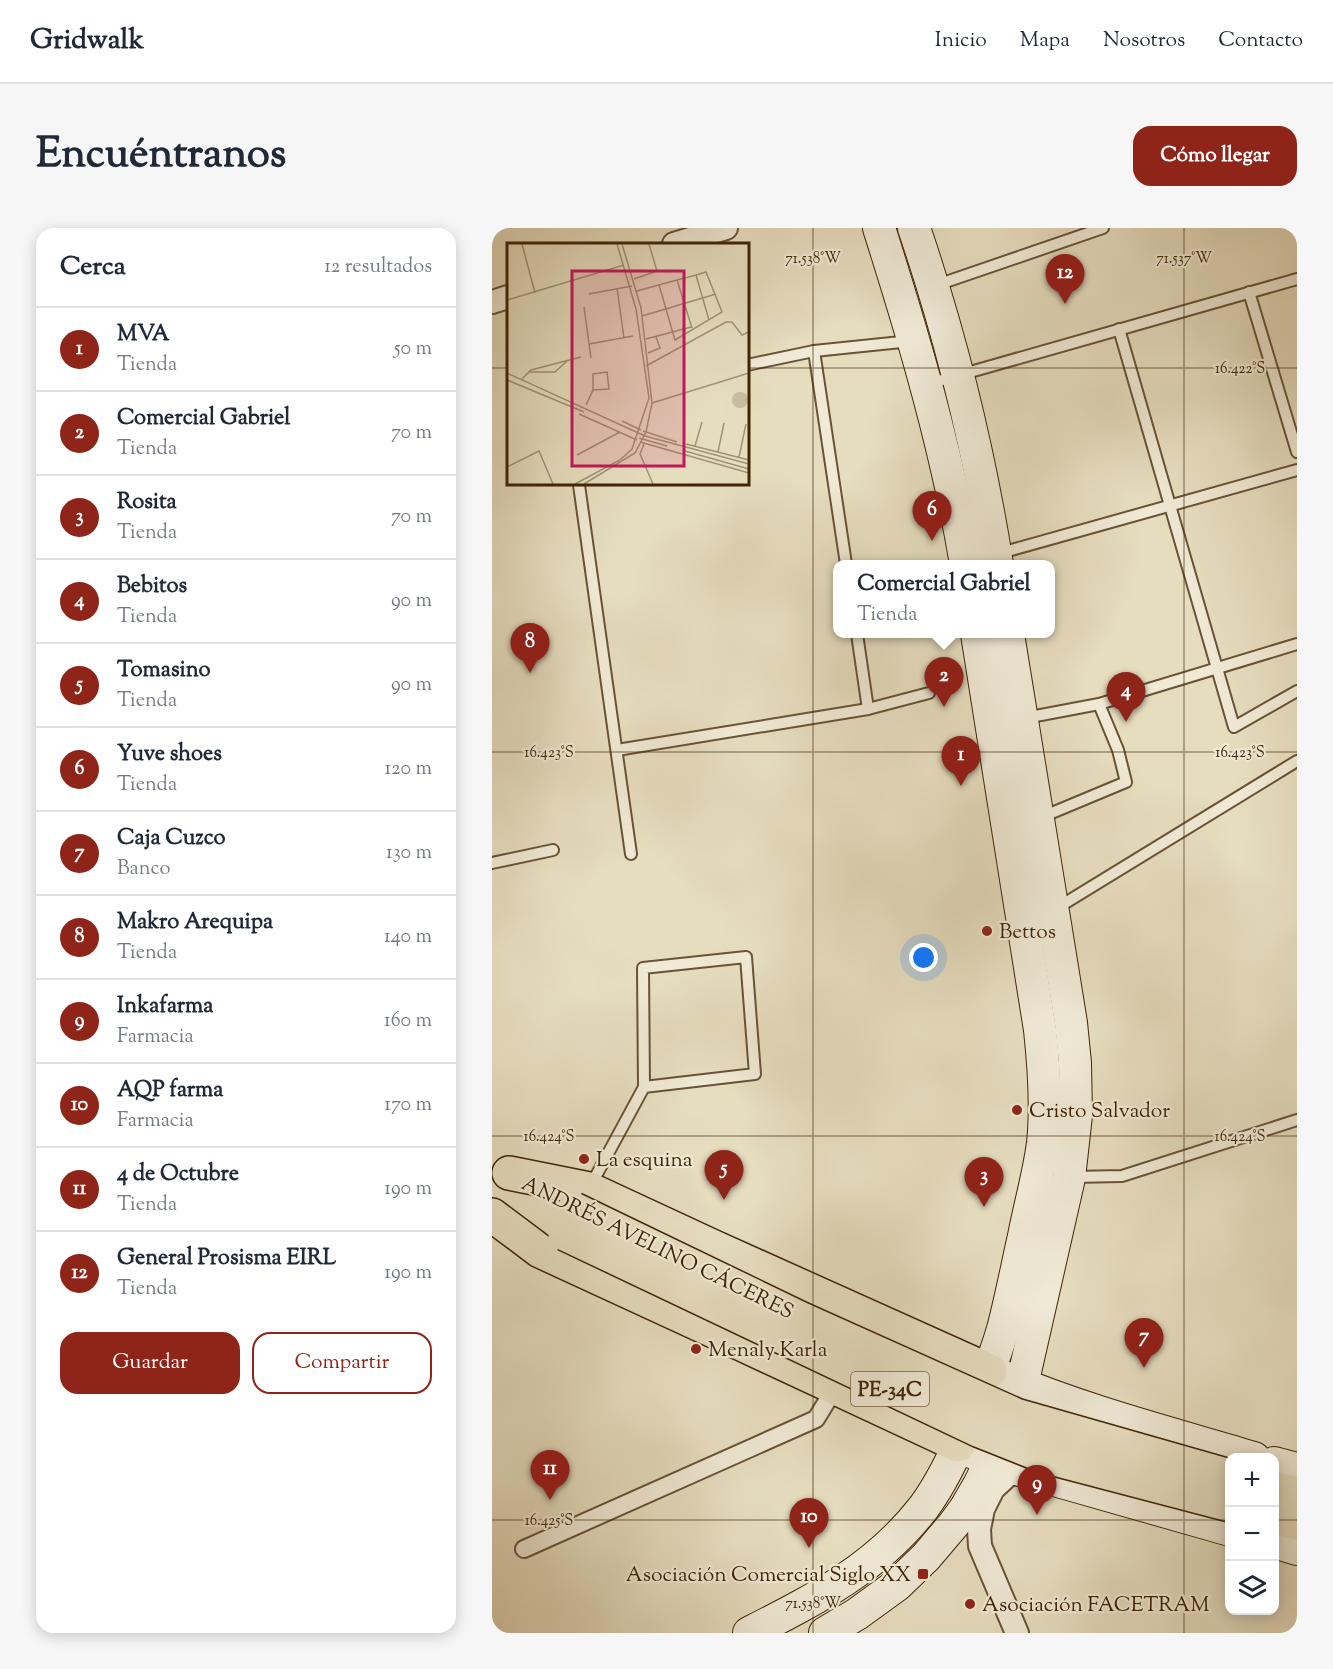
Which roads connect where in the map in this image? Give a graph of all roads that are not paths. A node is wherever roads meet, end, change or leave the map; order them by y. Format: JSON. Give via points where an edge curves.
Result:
{"nodes":[{"id":1,"x":726,"y":228,"type":"edge"},
{"id":2,"x":879,"y":228,"type":"edge"},
{"id":3,"x":914,"y":228,"type":"edge"},
{"id":4,"x":1103,"y":228,"type":"edge"},
{"id":5,"x":677,"y":243,"type":"edge"},
{"id":6,"x":1297,"y":279,"type":"edge"},
{"id":7,"x":934,"y":286,"type":"junction"},
{"id":8,"x":1249,"y":292,"type":"junction"},
{"id":9,"x":507,"y":297,"type":"edge"},
{"id":10,"x":492,"y":302,"type":"edge"},
{"id":11,"x":1119,"y":329,"type":"junction"},
{"id":12,"x":930,"y":338,"type":"junction"},
{"id":13,"x":814,"y":351,"type":"junction"},
{"id":14,"x":748,"y":365,"type":"edge"},
{"id":15,"x":957,"y":375,"type":"junction"},
{"id":16,"x":926,"y":385,"type":"junction"},
{"id":17,"x":1297,"y":452,"type":"edge"},
{"id":18,"x":1297,"y":470,"type":"edge"},
{"id":19,"x":579,"y":485,"type":"dead end"},
{"id":20,"x":1170,"y":506,"type":"junction"},
{"id":21,"x":845,"y":560,"type":"edge"},
{"id":22,"x":981,"y":560,"type":"edge"},
{"id":23,"x":858,"y":638,"type":"edge"},
{"id":24,"x":978,"y":638,"type":"edge"},
{"id":25,"x":1009,"y":638,"type":"edge"},
{"id":26,"x":1297,"y":644,"type":"edge"},
{"id":27,"x":1217,"y":668,"type":"junction"},
{"id":28,"x":1297,"y":691,"type":"edge"},
{"id":29,"x":929,"y":693,"type":"dead end"},
{"id":30,"x":1099,"y":704,"type":"junction"},
{"id":31,"x":868,"y":709,"type":"junction"},
{"id":32,"x":1022,"y":719,"type":"junction"},
{"id":33,"x":617,"y":750,"type":"junction"},
{"id":34,"x":1297,"y":761,"type":"edge"},
{"id":35,"x":1039,"y":818,"type":"junction"},
{"id":36,"x":553,"y":849,"type":"dead end"},
{"id":37,"x":631,"y":855,"type":"dead end"},
{"id":38,"x":492,"y":863,"type":"edge"},
{"id":39,"x":1037,"y":911,"type":"junction"},
{"id":40,"x":644,"y":1086,"type":"junction"},
{"id":41,"x":1297,"y":1120,"type":"edge"},
{"id":42,"x":501,"y":1169,"type":"edge"},
{"id":43,"x":1069,"y":1178,"type":"junction"},
{"id":44,"x":576,"y":1211,"type":"junction"},
{"id":45,"x":492,"y":1215,"type":"edge"},
{"id":46,"x":990,"y":1371,"type":"junction"},
{"id":47,"x":1022,"y":1385,"type":"junction"},
{"id":48,"x":835,"y":1388,"type":"junction"},
{"id":49,"x":958,"y":1445,"type":"junction"},
{"id":50,"x":1237,"y":1453,"type":"edge"},
{"id":51,"x":991,"y":1461,"type":"junction"},
{"id":52,"x":1279,"y":1464,"type":"edge"},
{"id":53,"x":1297,"y":1469,"type":"edge"},
{"id":54,"x":1023,"y":1472,"type":"junction"},
{"id":55,"x":1225,"y":1475,"type":"edge"},
{"id":56,"x":1279,"y":1489,"type":"edge"},
{"id":57,"x":1297,"y":1494,"type":"edge"},
{"id":58,"x":1225,"y":1504,"type":"edge"},
{"id":59,"x":924,"y":1506,"type":"junction"},
{"id":60,"x":1279,"y":1518,"type":"edge"},
{"id":61,"x":972,"y":1519,"type":"junction"},
{"id":62,"x":1297,"y":1523,"type":"edge"},
{"id":63,"x":1225,"y":1529,"type":"edge"},
{"id":64,"x":1279,"y":1543,"type":"edge"},
{"id":65,"x":524,"y":1549,"type":"dead end"},
{"id":66,"x":1297,"y":1549,"type":"edge"},
{"id":67,"x":749,"y":1633,"type":"edge"},
{"id":68,"x":825,"y":1633,"type":"edge"},
{"id":69,"x":1017,"y":1633,"type":"edge"}],
"edges":[{"from":1,"to":5,"type":"street"},
{"from":2,"to":12,"type":"main road"},
{"from":3,"to":7,"type":"main road"},
{"from":4,"to":7,"type":"lane"},
{"from":6,"to":8,"type":"lane"},
{"from":7,"to":12,"type":"main road"},
{"from":8,"to":11,"type":"lane"},
{"from":8,"to":17,"type":"lane"},
{"from":9,"to":10,"type":"street"},
{"from":11,"to":15,"type":"lane"},
{"from":11,"to":20,"type":"lane"},
{"from":12,"to":13,"type":"lane"},
{"from":12,"to":15,"type":"main road"},
{"from":12,"to":16,"type":"main road"},
{"from":13,"to":14,"type":"lane"},
{"from":13,"to":21,"type":"lane"},
{"from":15,"to":16,"type":"lane"},
{"from":15,"to":22,"type":"main road","via":[[985,495]]},
{"from":16,"to":22,"type":"main road","via":[[955,500]]},
{"from":18,"to":20,"type":"lane"},
{"from":19,"to":33,"type":"lane"},
{"from":20,"to":22,"type":"lane"},
{"from":20,"to":27,"type":"lane"},
{"from":23,"to":31,"type":"lane"},
{"from":24,"to":39,"type":"main road"},
{"from":25,"to":32,"type":"main road"},
{"from":26,"to":27,"type":"lane"},
{"from":27,"to":28,"type":"lane","via":[[1234,727]]},
{"from":27,"to":30,"type":"lane"},
{"from":29,"to":31,"type":"lane"},
{"from":30,"to":32,"type":"lane"},
{"from":30,"to":35,"type":"lane","via":[[1126,782]]},
{"from":31,"to":33,"type":"lane"},
{"from":32,"to":35,"type":"main road"},
{"from":33,"to":37,"type":"lane"},
{"from":34,"to":39,"type":"lane"},
{"from":35,"to":39,"type":"main road"},
{"from":36,"to":38,"type":"lane"},
{"from":39,"to":43,"type":"main road","via":[[1071,1023],[1076,1115]]},
{"from":39,"to":46,"type":"main road","via":[[1043,1144]]},
{"from":40,"to":40,"type":"lane","via":[[755,1074],[746,957],[643,968]]},
{"from":40,"to":44,"type":"lane"},
{"from":41,"to":43,"type":"lane","via":[[1122,1176]]},
{"from":42,"to":44,"type":"highway","name":"ANDRÉS AVELINO CÁCERES","number":"PE-34C"},
{"from":43,"to":47,"type":"main road"},
{"from":44,"to":45,"type":"highway","name":"ANDRÉS AVELINO CÁCERES","number":"PE-34C","via":[[531,1221]]},
{"from":44,"to":46,"type":"highway","via":[[714,1247]]},
{"from":44,"to":55,"type":"highway","name":"ANDRÉS AVELINO CÁCERES","number":"PE-34C","bridge":true,"via":[[1016,1415]]},
{"from":44,"to":58,"type":"highway","name":"ANDRÉS AVELINO CÁCERES","number":"PE-34C","bridge":true,"via":[[980,1431],[1043,1456]]},
{"from":45,"to":48,"type":"highway","via":[[540,1251]]},
{"from":46,"to":47,"type":"main road"},
{"from":46,"to":49,"type":"main road"},
{"from":47,"to":50,"type":"main road"},
{"from":47,"to":51,"type":"main road"},
{"from":48,"to":49,"type":"highway"},
{"from":48,"to":65,"type":"street","via":[[816,1419]]},
{"from":49,"to":51,"type":"main road"},
{"from":49,"to":59,"type":"main road","via":[[946,1473]]},
{"from":51,"to":54,"type":"main road"},
{"from":51,"to":61,"type":"main road","via":[[979,1485]]},
{"from":52,"to":53,"type":"main road"},
{"from":54,"to":61,"type":"street","via":[[1008,1475]]},
{"from":54,"to":63,"type":"main road"},
{"from":56,"to":57,"type":"highway"},
{"from":59,"to":61,"type":"street","via":[[943,1505]]},
{"from":59,"to":67,"type":"main road","via":[[877,1556],[838,1586]]},
{"from":60,"to":62,"type":"highway"},
{"from":61,"to":68,"type":"main road","via":[[954,1524],[897,1585]]},
{"from":61,"to":69,"type":"street"},
{"from":64,"to":66,"type":"main road"}]}
